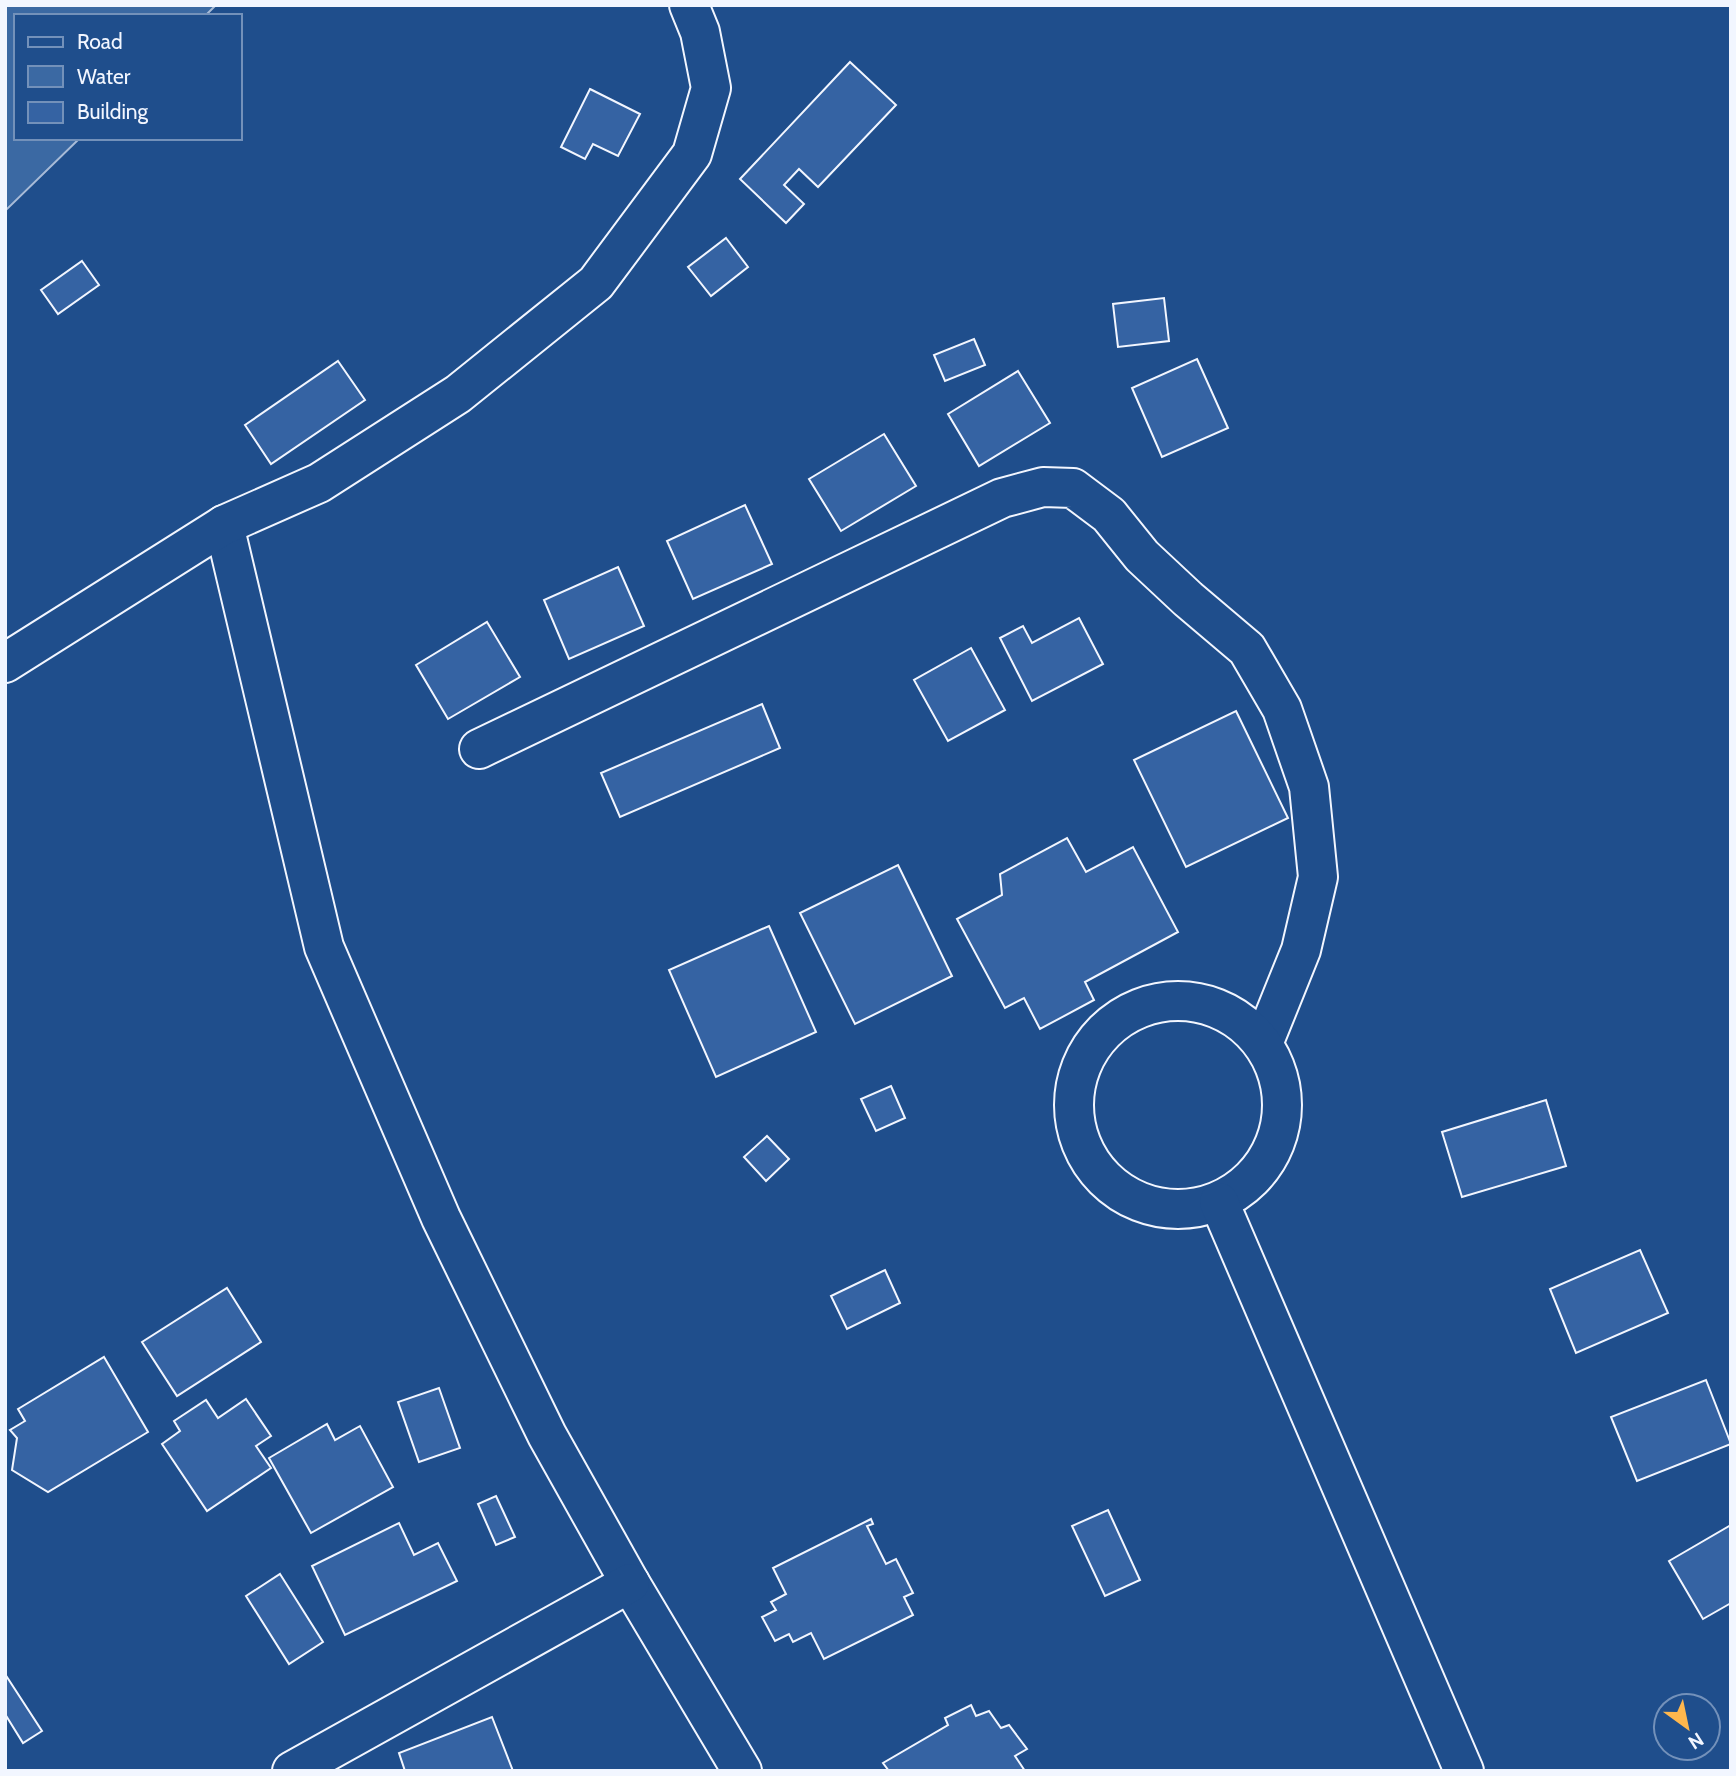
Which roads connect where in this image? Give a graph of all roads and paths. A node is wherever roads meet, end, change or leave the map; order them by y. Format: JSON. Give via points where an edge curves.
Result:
{"nodes":[{"id":1,"x":689,"y":5,"type":"edge"},
{"id":2,"x":224,"y":525,"type":"junction"},
{"id":3,"x":5,"y":663,"type":"edge"},
{"id":4,"x":479,"y":749,"type":"dead end"},
{"id":5,"x":1263,"y":1044,"type":"junction"},
{"id":6,"x":1219,"y":1202,"type":"junction"},
{"id":7,"x":630,"y":1583,"type":"junction"},
{"id":8,"x":292,"y":1771,"type":"edge"},
{"id":9,"x":741,"y":1771,"type":"edge"},
{"id":10,"x":1464,"y":1771,"type":"edge"}],
"edges":[{"from":1,"to":2,"type":"street","via":[[700,32],[710,88],[692,154],[596,283],[446,401],[319,483]]},
{"from":2,"to":3,"type":"street"},
{"from":2,"to":7,"type":"street","via":[[324,947],[441,1218],[547,1435]]},
{"from":4,"to":5,"type":"street","via":[[1002,498],[1043,486],[1073,488],[1109,515],[1151,565],[1247,649],[1282,709],[1309,787],[1318,877],[1301,950]]},
{"from":5,"to":6,"type":"street","via":[[1280,1082],[1279,1133],[1267,1161],[1246,1185]]},
{"from":5,"to":6,"type":"street","via":[[1242,1022],[1214,1007],[1184,1001],[1153,1004],[1124,1017],[1100,1037],[1083,1063],[1074,1093],[1075,1125],[1085,1154],[1104,1179],[1129,1198],[1168,1209]]},
{"from":6,"to":10,"type":"street"},
{"from":7,"to":8,"type":"street"},
{"from":7,"to":9,"type":"street"}]}
